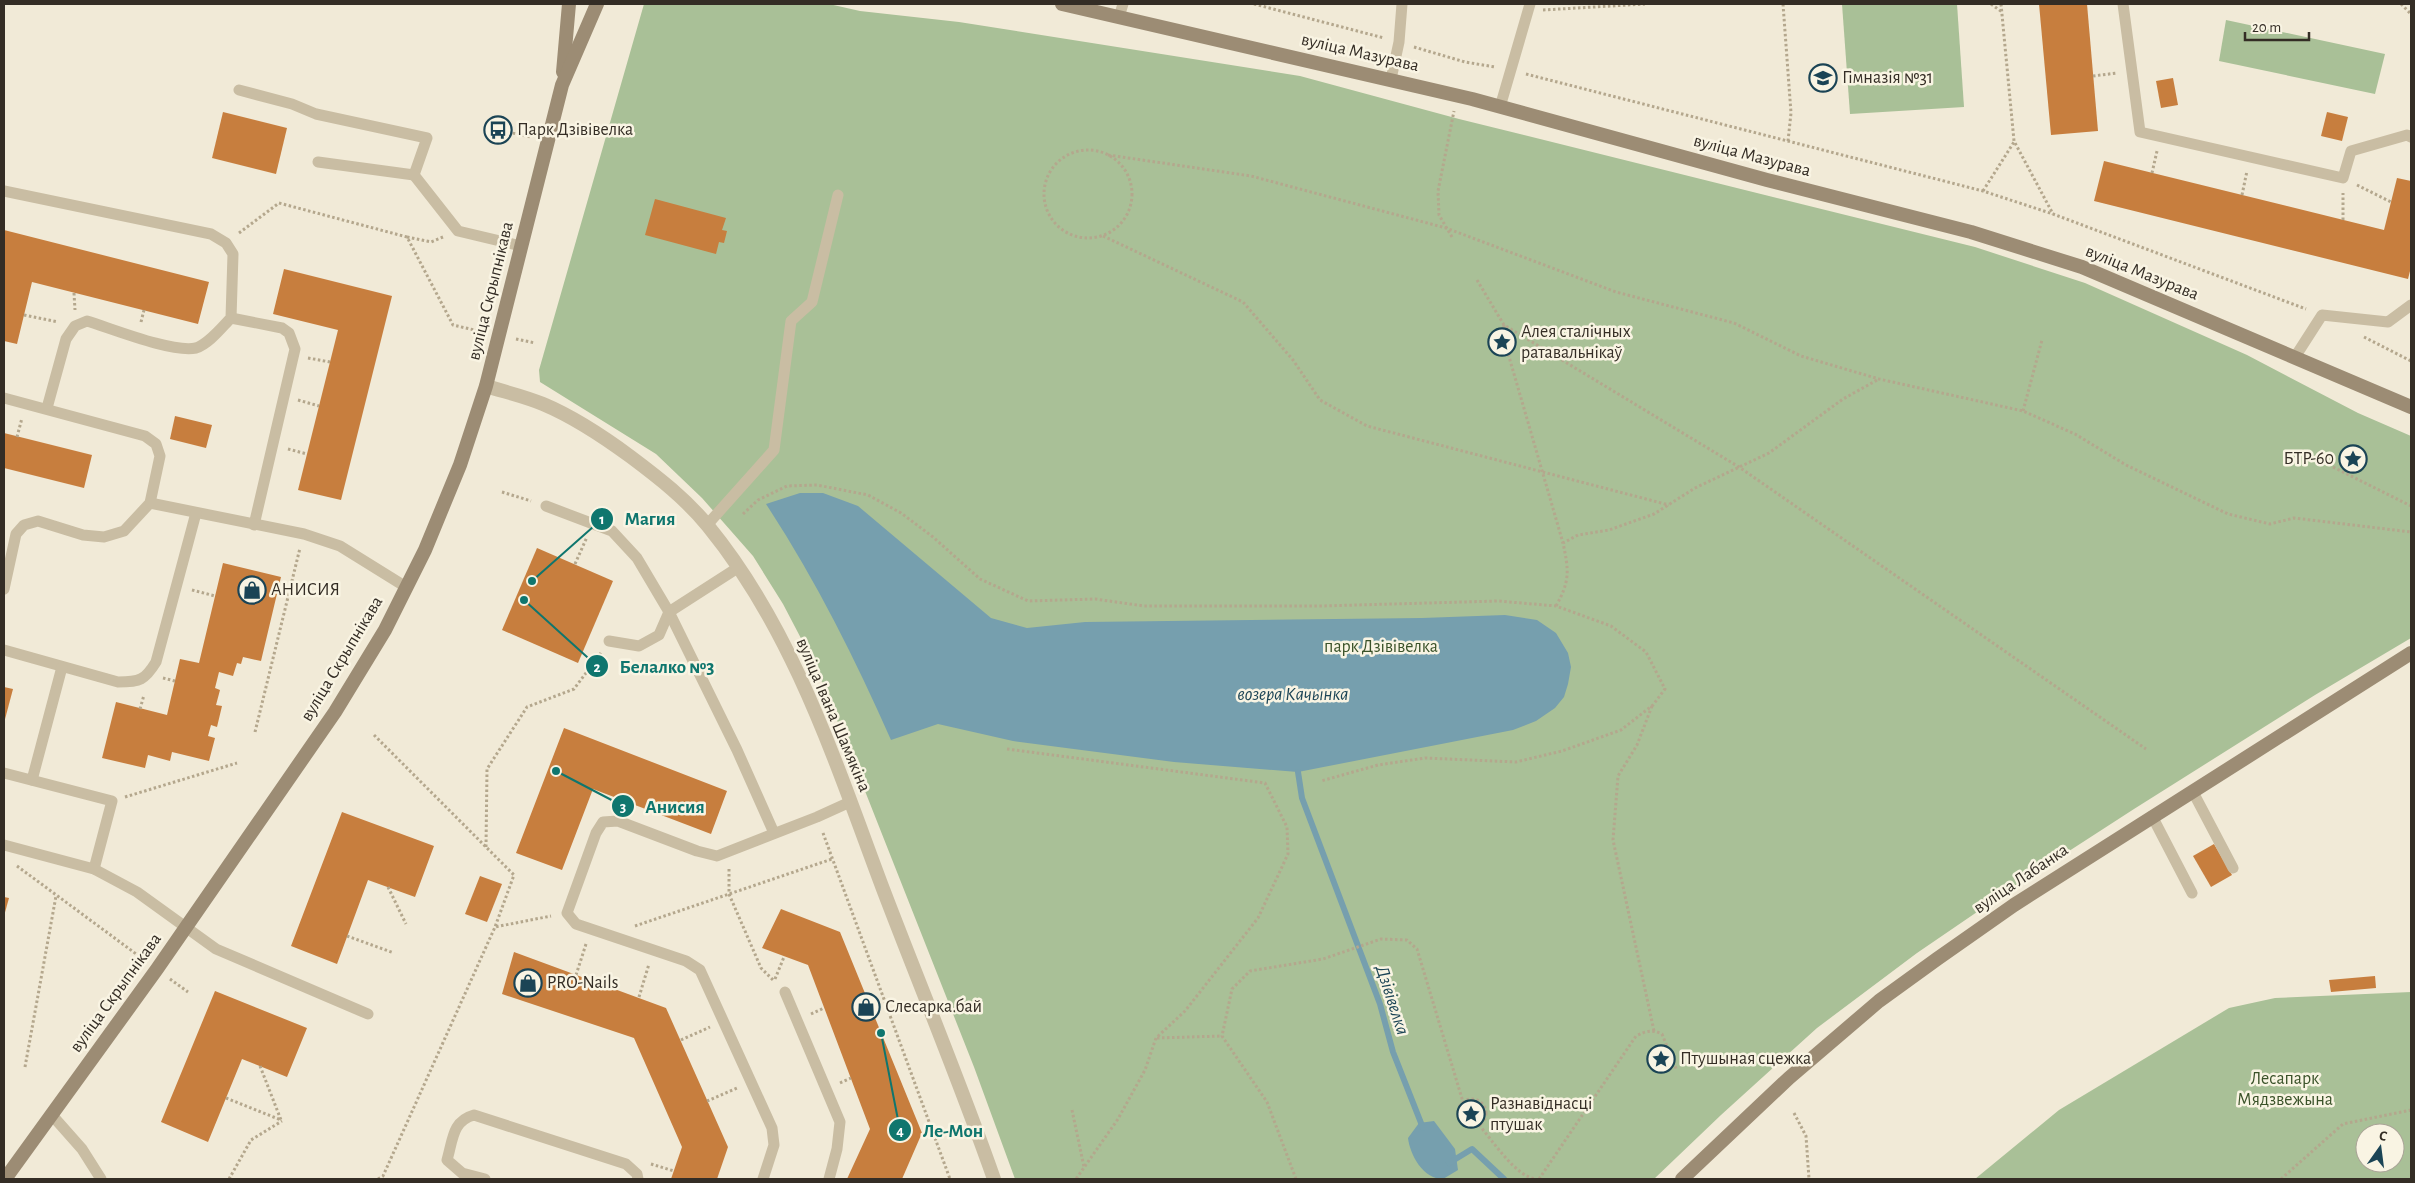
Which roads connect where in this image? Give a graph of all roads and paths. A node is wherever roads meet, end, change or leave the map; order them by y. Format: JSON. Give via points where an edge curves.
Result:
{"nodes":[{"id":1,"x":569,"y":4,"type":"edge"},
{"id":2,"x":597,"y":4,"type":"edge"},
{"id":3,"x":1062,"y":4,"type":"edge"},
{"id":4,"x":1254,"y":4,"type":"edge"},
{"id":5,"x":1402,"y":4,"type":"edge"},
{"id":6,"x":1645,"y":4,"type":"edge"},
{"id":7,"x":1783,"y":4,"type":"edge"},
{"id":8,"x":1991,"y":4,"type":"edge"},
{"id":9,"x":2001,"y":4,"type":"edge"},
{"id":10,"x":2123,"y":4,"type":"edge"},
{"id":11,"x":2401,"y":4,"type":"edge"},
{"id":12,"x":1534,"y":7,"type":"edge"},
{"id":13,"x":1121,"y":10,"type":"edge"},
{"id":14,"x":2002,"y":12,"type":"junction"},
{"id":15,"x":2411,"y":14,"type":"edge"},
{"id":16,"x":1399,"y":42,"type":"junction"},
{"id":17,"x":1510,"y":70,"type":"junction"},
{"id":18,"x":2132,"y":72,"type":"junction"},
{"id":19,"x":2093,"y":76,"type":"dead end"},
{"id":20,"x":1391,"y":79,"type":"junction"},
{"id":21,"x":562,"y":85,"type":"junction"},
{"id":22,"x":238,"y":90,"type":"dead end"},
{"id":23,"x":1457,"y":96,"type":"junction"},
{"id":24,"x":1500,"y":107,"type":"junction"},
{"id":25,"x":498,"y":130,"type":"dead end"},
{"id":26,"x":2411,"y":136,"type":"edge"},
{"id":27,"x":2160,"y":137,"type":"junction"},
{"id":28,"x":547,"y":141,"type":"junction"},
{"id":29,"x":2014,"y":141,"type":"junction"},
{"id":30,"x":1788,"y":142,"type":"junction"},
{"id":31,"x":1108,"y":155,"type":"junction"},
{"id":32,"x":2250,"y":157,"type":"junction"},
{"id":33,"x":318,"y":162,"type":"dead end"},
{"id":34,"x":2152,"y":173,"type":"dead end"},
{"id":35,"x":414,"y":175,"type":"junction"},
{"id":36,"x":2343,"y":178,"type":"junction"},
{"id":37,"x":4,"y":191,"type":"edge"},
{"id":38,"x":1983,"y":191,"type":"junction"},
{"id":39,"x":838,"y":195,"type":"dead end"},
{"id":40,"x":2242,"y":195,"type":"dead end"},
{"id":41,"x":2390,"y":202,"type":"dead end"},
{"id":42,"x":2053,"y":214,"type":"junction"},
{"id":43,"x":2343,"y":220,"type":"dead end"},
{"id":44,"x":1446,"y":228,"type":"junction"},
{"id":45,"x":458,"y":231,"type":"junction"},
{"id":46,"x":406,"y":236,"type":"junction"},
{"id":47,"x":1102,"y":236,"type":"junction"},
{"id":48,"x":1452,"y":237,"type":"dead end"},
{"id":49,"x":226,"y":243,"type":"junction"},
{"id":50,"x":521,"y":246,"type":"junction"},
{"id":51,"x":1477,"y":280,"type":"dead end"},
{"id":52,"x":2411,"y":305,"type":"edge"},
{"id":53,"x":24,"y":314,"type":"dead end"},
{"id":54,"x":2322,"y":315,"type":"junction"},
{"id":55,"x":231,"y":318,"type":"junction"},
{"id":56,"x":453,"y":325,"type":"dead end"},
{"id":57,"x":1504,"y":325,"type":"junction"},
{"id":58,"x":75,"y":326,"type":"junction"},
{"id":59,"x":2362,"y":336,"type":"dead end"},
{"id":60,"x":2042,"y":340,"type":"dead end"},
{"id":61,"x":2295,"y":358,"type":"junction"},
{"id":62,"x":2411,"y":361,"type":"edge"},
{"id":63,"x":1879,"y":379,"type":"junction"},
{"id":64,"x":486,"y":386,"type":"junction"},
{"id":65,"x":4,"y":398,"type":"edge"},
{"id":66,"x":2411,"y":407,"type":"edge"},
{"id":67,"x":47,"y":408,"type":"junction"},
{"id":68,"x":2023,"y":411,"type":"junction"},
{"id":69,"x":1739,"y":467,"type":"junction"},
{"id":70,"x":2332,"y":467,"type":"dead end"},
{"id":71,"x":1542,"y":472,"type":"junction"},
{"id":72,"x":502,"y":492,"type":"dead end"},
{"id":73,"x":150,"y":503,"type":"junction"},
{"id":74,"x":1668,"y":504,"type":"junction"},
{"id":75,"x":546,"y":506,"type":"joint"},
{"id":76,"x":2411,"y":506,"type":"edge"},
{"id":77,"x":196,"y":513,"type":"junction"},
{"id":78,"x":743,"y":514,"type":"dead end"},
{"id":79,"x":592,"y":524,"type":"junction"},
{"id":80,"x":254,"y":525,"type":"junction"},
{"id":81,"x":707,"y":525,"type":"junction"},
{"id":82,"x":2411,"y":532,"type":"edge"},
{"id":83,"x":304,"y":534,"type":"junction"},
{"id":84,"x":1563,"y":543,"type":"junction"},
{"id":85,"x":575,"y":564,"type":"dead end"},
{"id":86,"x":739,"y":567,"type":"junction"},
{"id":87,"x":176,"y":587,"type":"junction"},
{"id":88,"x":406,"y":587,"type":"junction"},
{"id":89,"x":4,"y":589,"type":"edge"},
{"id":90,"x":215,"y":596,"type":"dead end"},
{"id":91,"x":1556,"y":606,"type":"junction"},
{"id":92,"x":669,"y":612,"type":"junction"},
{"id":93,"x":609,"y":641,"type":"joint"},
{"id":94,"x":4,"y":650,"type":"edge"},
{"id":95,"x":2411,"y":653,"type":"edge"},
{"id":96,"x":62,"y":667,"type":"junction"},
{"id":97,"x":1652,"y":706,"type":"junction"},
{"id":98,"x":255,"y":732,"type":"dead end"},
{"id":99,"x":374,"y":735,"type":"dead end"},
{"id":100,"x":2146,"y":748,"type":"dead end"},
{"id":101,"x":1007,"y":749,"type":"dead end"},
{"id":102,"x":237,"y":764,"type":"dead end"},
{"id":103,"x":4,"y":773,"type":"edge"},
{"id":104,"x":32,"y":780,"type":"junction"},
{"id":105,"x":1321,"y":781,"type":"dead end"},
{"id":106,"x":2193,"y":792,"type":"junction"},
{"id":107,"x":112,"y":801,"type":"junction"},
{"id":108,"x":850,"y":802,"type":"junction"},
{"id":109,"x":2152,"y":816,"type":"junction"},
{"id":110,"x":817,"y":817,"type":"junction"},
{"id":111,"x":774,"y":833,"type":"junction"},
{"id":112,"x":4,"y":845,"type":"edge"},
{"id":113,"x":486,"y":847,"type":"junction"},
{"id":114,"x":728,"y":851,"type":"junction"},
{"id":115,"x":832,"y":859,"type":"junction"},
{"id":116,"x":11,"y":862,"type":"dead end"},
{"id":117,"x":2233,"y":868,"type":"dead end"},
{"id":118,"x":94,"y":869,"type":"junction"},
{"id":119,"x":388,"y":887,"type":"dead end"},
{"id":120,"x":2192,"y":893,"type":"dead end"},
{"id":121,"x":730,"y":894,"type":"junction"},
{"id":122,"x":56,"y":896,"type":"junction"},
{"id":123,"x":567,"y":913,"type":"junction"},
{"id":124,"x":406,"y":924,"type":"dead end"},
{"id":125,"x":495,"y":927,"type":"junction"},
{"id":126,"x":185,"y":928,"type":"junction"},
{"id":127,"x":591,"y":929,"type":"junction"},
{"id":128,"x":608,"y":935,"type":"junction"},
{"id":129,"x":347,"y":936,"type":"dead end"},
{"id":130,"x":654,"y":950,"type":"junction"},
{"id":131,"x":394,"y":953,"type":"dead end"},
{"id":132,"x":784,"y":957,"type":"dead end"},
{"id":133,"x":157,"y":969,"type":"junction"},
{"id":134,"x":576,"y":975,"type":"dead end"},
{"id":135,"x":774,"y":981,"type":"junction"},
{"id":136,"x":188,"y":992,"type":"dead end"},
{"id":137,"x":785,"y":992,"type":"joint"},
{"id":138,"x":639,"y":997,"type":"dead end"},
{"id":139,"x":368,"y":1014,"type":"dead end"},
{"id":140,"x":723,"y":1020,"type":"junction"},
{"id":141,"x":1654,"y":1030,"type":"junction"},
{"id":142,"x":1222,"y":1036,"type":"junction"},
{"id":143,"x":1156,"y":1038,"type":"junction"},
{"id":144,"x":681,"y":1040,"type":"dead end"},
{"id":145,"x":260,"y":1066,"type":"dead end"},
{"id":146,"x":26,"y":1067,"type":"dead end"},
{"id":147,"x":1677,"y":1071,"type":"dead end"},
{"id":148,"x":751,"y":1082,"type":"junction"},
{"id":149,"x":226,"y":1098,"type":"dead end"},
{"id":150,"x":707,"y":1101,"type":"dead end"},
{"id":151,"x":1463,"y":1102,"type":"junction"},
{"id":152,"x":1072,"y":1110,"type":"dead end"},
{"id":153,"x":2411,"y":1110,"type":"edge"},
{"id":154,"x":1794,"y":1113,"type":"dead end"},
{"id":155,"x":51,"y":1114,"type":"junction"},
{"id":156,"x":282,"y":1121,"type":"junction"},
{"id":157,"x":1479,"y":1125,"type":"junction"},
{"id":158,"x":1084,"y":1168,"type":"junction"},
{"id":159,"x":674,"y":1171,"type":"dead end"},
{"id":160,"x":637,"y":1177,"type":"edge"},
{"id":161,"x":5,"y":1179,"type":"edge"},
{"id":162,"x":102,"y":1179,"type":"edge"},
{"id":163,"x":229,"y":1179,"type":"edge"},
{"id":164,"x":378,"y":1179,"type":"edge"},
{"id":165,"x":485,"y":1179,"type":"edge"},
{"id":166,"x":763,"y":1179,"type":"edge"},
{"id":167,"x":828,"y":1179,"type":"edge"},
{"id":168,"x":950,"y":1179,"type":"edge"},
{"id":169,"x":994,"y":1179,"type":"edge"},
{"id":170,"x":1076,"y":1179,"type":"edge"},
{"id":171,"x":1296,"y":1179,"type":"edge"},
{"id":172,"x":1538,"y":1179,"type":"edge"},
{"id":173,"x":1682,"y":1179,"type":"edge"},
{"id":174,"x":1809,"y":1179,"type":"edge"},
{"id":175,"x":2281,"y":1179,"type":"edge"}],
"edges":[{"from":1,"to":21,"type":"main road","name":"вуліца Скрыпнікава"},
{"from":2,"to":21,"type":"main road","name":"вуліца Скрыпнікава"},
{"from":3,"to":13,"type":"main road","name":"вуліца Мазурава"},
{"from":4,"to":16,"type":"path"},
{"from":5,"to":16,"type":"lane"},
{"from":6,"to":12,"type":"path"},
{"from":7,"to":30,"type":"path","via":[[1791,113]]},
{"from":8,"to":14,"type":"path"},
{"from":9,"to":14,"type":"path"},
{"from":10,"to":18,"type":"lane"},
{"from":11,"to":15,"type":"path"},
{"from":12,"to":17,"type":"lane"},
{"from":13,"to":20,"type":"main road","name":"вуліца Мазурава"},
{"from":14,"to":29,"type":"path"},
{"from":16,"to":17,"type":"path","via":[[1465,62]]},
{"from":16,"to":20,"type":"lane"},
{"from":17,"to":24,"type":"lane"},
{"from":17,"to":30,"type":"path"},
{"from":18,"to":19,"type":"path"},
{"from":18,"to":27,"type":"lane","via":[[2140,132]]},
{"from":20,"to":23,"type":"main road","name":"вуліца Мазурава"},
{"from":21,"to":28,"type":"main road","name":"вуліца Скрыпнікава"},
{"from":22,"to":35,"type":"lane","via":[[316,114],[427,138]]},
{"from":23,"to":24,"type":"main road","name":"вуліца Мазурава"},
{"from":23,"to":44,"type":"path","via":[[1438,191],[1440,215]]},
{"from":24,"to":61,"type":"main road","name":"вуліца Мазурава","via":[[1999,240],[2082,267]]},
{"from":25,"to":28,"type":"path"},
{"from":26,"to":36,"type":"lane","via":[[2351,151]]},
{"from":27,"to":32,"type":"lane"},
{"from":27,"to":34,"type":"path"},
{"from":28,"to":50,"type":"main road","name":"вуліца Скрыпнікава"},
{"from":29,"to":38,"type":"path"},
{"from":29,"to":42,"type":"path"},
{"from":30,"to":38,"type":"path"},
{"from":31,"to":44,"type":"path","via":[[1251,176]]},
{"from":31,"to":47,"type":"path","via":[[1128,176],[1132,190],[1131,205],[1115,229]]},
{"from":31,"to":47,"type":"path","via":[[1080,151],[1066,156],[1047,177],[1044,191],[1045,206],[1061,229],[1074,236]]},
{"from":32,"to":36,"type":"lane"},
{"from":32,"to":40,"type":"path"},
{"from":33,"to":35,"type":"lane"},
{"from":35,"to":45,"type":"lane"},
{"from":36,"to":41,"type":"path"},
{"from":36,"to":43,"type":"path"},
{"from":37,"to":49,"type":"lane","via":[[212,234]]},
{"from":38,"to":42,"type":"path"},
{"from":39,"to":81,"type":"lane","via":[[812,302],[791,321],[774,450]]},
{"from":42,"to":54,"type":"path"},
{"from":44,"to":48,"type":"path"},
{"from":44,"to":63,"type":"path","via":[[1616,292],[1734,323],[1801,356]]},
{"from":45,"to":46,"type":"path","via":[[432,242]]},
{"from":45,"to":50,"type":"lane"},
{"from":46,"to":49,"type":"path","via":[[279,203]]},
{"from":46,"to":56,"type":"path"},
{"from":47,"to":71,"type":"path","via":[[1242,302],[1292,360],[1320,400],[1367,426]]},
{"from":49,"to":55,"type":"lane","via":[[233,254]]},
{"from":50,"to":64,"type":"main road","name":"вуліца Скрыпнікава"},
{"from":51,"to":57,"type":"path"},
{"from":52,"to":54,"type":"lane","via":[[2388,322]]},
{"from":53,"to":58,"type":"path"},
{"from":54,"to":61,"type":"lane"},
{"from":55,"to":58,"type":"lane","via":[[205,342],[188,348],[178,348],[87,321]]},
{"from":55,"to":80,"type":"lane","via":[[282,328],[289,334],[295,349]]},
{"from":57,"to":69,"type":"path"},
{"from":57,"to":71,"type":"path","via":[[1503,336]]},
{"from":58,"to":67,"type":"lane","via":[[66,339]]},
{"from":59,"to":62,"type":"path"},
{"from":60,"to":68,"type":"path"},
{"from":61,"to":66,"type":"main road","name":"вуліца Мазурава"},
{"from":63,"to":68,"type":"path"},
{"from":63,"to":69,"type":"path","via":[[1843,399],[1769,452]]},
{"from":64,"to":81,"type":"street","name":"вуліца Івана Шамякіна","via":[[544,404],[608,440],[667,484]]},
{"from":64,"to":88,"type":"main road","name":"вуліца Скрыпнікава","via":[[460,465]]},
{"from":65,"to":67,"type":"lane"},
{"from":67,"to":73,"type":"lane","via":[[146,436],[156,444],[160,456]]},
{"from":68,"to":82,"type":"path","via":[[2075,434],[2126,465],[2228,514],[2270,524],[2294,518]]},
{"from":69,"to":74,"type":"path"},
{"from":69,"to":100,"type":"path"},
{"from":70,"to":76,"type":"path"},
{"from":71,"to":74,"type":"path"},
{"from":71,"to":84,"type":"path"},
{"from":72,"to":75,"type":"path"},
{"from":73,"to":77,"type":"lane"},
{"from":73,"to":89,"type":"lane","via":[[124,531],[104,536],[83,535],[38,521],[24,525],[16,534]]},
{"from":74,"to":84,"type":"path","via":[[1654,514],[1609,530],[1578,535]]},
{"from":75,"to":79,"type":"lane"},
{"from":77,"to":80,"type":"lane"},
{"from":77,"to":87,"type":"lane"},
{"from":78,"to":91,"type":"path","via":[[758,500],[787,486],[817,485],[868,495],[920,527],[980,579],[1028,601],[1095,599],[1144,606],[1322,606],[1498,601]]},
{"from":79,"to":85,"type":"path"},
{"from":79,"to":92,"type":"lane","via":[[612,532],[637,558]]},
{"from":80,"to":83,"type":"lane"},
{"from":81,"to":86,"type":"street","name":"вуліца Івана Шамякіна"},
{"from":83,"to":88,"type":"lane","via":[[340,546]]},
{"from":83,"to":98,"type":"path"},
{"from":84,"to":91,"type":"path","via":[[1567,587]]},
{"from":86,"to":92,"type":"lane"},
{"from":86,"to":108,"type":"street","name":"вуліца Івана Шамякіна","via":[[764,607],[799,676]]},
{"from":87,"to":90,"type":"path"},
{"from":87,"to":96,"type":"lane","via":[[156,662],[148,674],[136,682],[118,682]]},
{"from":88,"to":126,"type":"main road","name":"вуліца Скрыпнікава","via":[[335,712]]},
{"from":91,"to":97,"type":"path","via":[[1611,626],[1646,652],[1665,689]]},
{"from":92,"to":93,"type":"lane","via":[[659,635],[639,646]]},
{"from":92,"to":111,"type":"lane"},
{"from":93,"to":113,"type":"path","via":[[574,689],[527,706],[487,769]]},
{"from":94,"to":96,"type":"lane"},
{"from":95,"to":106,"type":"main road","name":"вуліца Лабанка"},
{"from":96,"to":104,"type":"lane"},
{"from":97,"to":105,"type":"path","via":[[1621,730],[1516,762],[1424,758],[1378,764]]},
{"from":97,"to":141,"type":"path","via":[[1637,744],[1618,776],[1613,840]]},
{"from":99,"to":113,"type":"path"},
{"from":101,"to":143,"type":"path","via":[[1265,783],[1274,800],[1287,827],[1288,854],[1258,918],[1185,1011]]},
{"from":102,"to":107,"type":"path"},
{"from":103,"to":104,"type":"lane"},
{"from":104,"to":107,"type":"lane"},
{"from":106,"to":109,"type":"main road","name":"вуліца Лабанка"},
{"from":106,"to":117,"type":"lane"},
{"from":107,"to":118,"type":"lane"},
{"from":108,"to":110,"type":"lane"},
{"from":108,"to":169,"type":"street","name":"вуліца Івана Шамякіна","via":[[928,1009],[967,1101]]},
{"from":109,"to":120,"type":"lane"},
{"from":109,"to":173,"type":"main road","name":"вуліца Лабанка","via":[[2014,905],[1879,1001],[1789,1078]]},
{"from":110,"to":111,"type":"lane"},
{"from":110,"to":115,"type":"path"},
{"from":111,"to":114,"type":"lane"},
{"from":112,"to":118,"type":"lane"},
{"from":113,"to":125,"type":"path","via":[[514,874]]},
{"from":114,"to":121,"type":"path"},
{"from":114,"to":123,"type":"lane","via":[[716,856],[618,821],[603,822]]},
{"from":115,"to":121,"type":"path"},
{"from":115,"to":168,"type":"path"},
{"from":116,"to":122,"type":"path"},
{"from":118,"to":126,"type":"lane","via":[[137,892]]},
{"from":119,"to":124,"type":"path"},
{"from":121,"to":128,"type":"path"},
{"from":121,"to":135,"type":"path","via":[[760,968]]},
{"from":122,"to":133,"type":"path"},
{"from":122,"to":146,"type":"path"},
{"from":123,"to":125,"type":"path"},
{"from":123,"to":127,"type":"lane","via":[[576,924]]},
{"from":125,"to":164,"type":"path","via":[[383,1176]]},
{"from":126,"to":133,"type":"main road","name":"вуліца Скрыпнікава"},
{"from":126,"to":139,"type":"lane","via":[[216,949]]},
{"from":127,"to":128,"type":"lane"},
{"from":127,"to":134,"type":"path"},
{"from":128,"to":130,"type":"lane"},
{"from":129,"to":131,"type":"path"},
{"from":130,"to":138,"type":"path"},
{"from":130,"to":140,"type":"lane","via":[[686,961],[700,970]]},
{"from":132,"to":135,"type":"path"},
{"from":133,"to":136,"type":"path"},
{"from":133,"to":155,"type":"main road","name":"вуліца Скрыпнікава"},
{"from":135,"to":137,"type":"path"},
{"from":137,"to":167,"type":"lane","via":[[840,1122],[837,1149]]},
{"from":140,"to":144,"type":"path"},
{"from":140,"to":148,"type":"lane"},
{"from":141,"to":147,"type":"path","via":[[1662,1034]]},
{"from":141,"to":172,"type":"path","via":[[1636,1036]]},
{"from":142,"to":143,"type":"path"},
{"from":142,"to":151,"type":"path","via":[[1232,989],[1250,971],[1323,959],[1381,939],[1407,940],[1417,949]]},
{"from":142,"to":171,"type":"path","via":[[1268,1102]]},
{"from":143,"to":158,"type":"path","via":[[1145,1070],[1118,1119]]},
{"from":145,"to":156,"type":"path"},
{"from":148,"to":150,"type":"path"},
{"from":148,"to":166,"type":"lane","via":[[772,1128],[774,1145]]},
{"from":149,"to":156,"type":"path"},
{"from":151,"to":157,"type":"path","via":[[1458,1110],[1462,1122],[1470,1126]]},
{"from":151,"to":157,"type":"path","via":[[1476,1100],[1483,1105],[1484,1118]]},
{"from":152,"to":158,"type":"path"},
{"from":153,"to":175,"type":"path","via":[[2343,1124]]},
{"from":154,"to":174,"type":"path","via":[[1806,1136]]},
{"from":155,"to":161,"type":"main road","name":"вуліца Скрыпнікава"},
{"from":155,"to":162,"type":"lane","via":[[82,1149]]},
{"from":156,"to":163,"type":"path","via":[[250,1140]]},
{"from":157,"to":172,"type":"path","via":[[1518,1170],[1527,1178]]},
{"from":158,"to":170,"type":"path"},
{"from":159,"to":160,"type":"path","via":[[649,1164]]},
{"from":160,"to":165,"type":"lane","via":[[626,1164],[474,1115],[457,1125],[447,1160],[462,1172]]}]}
